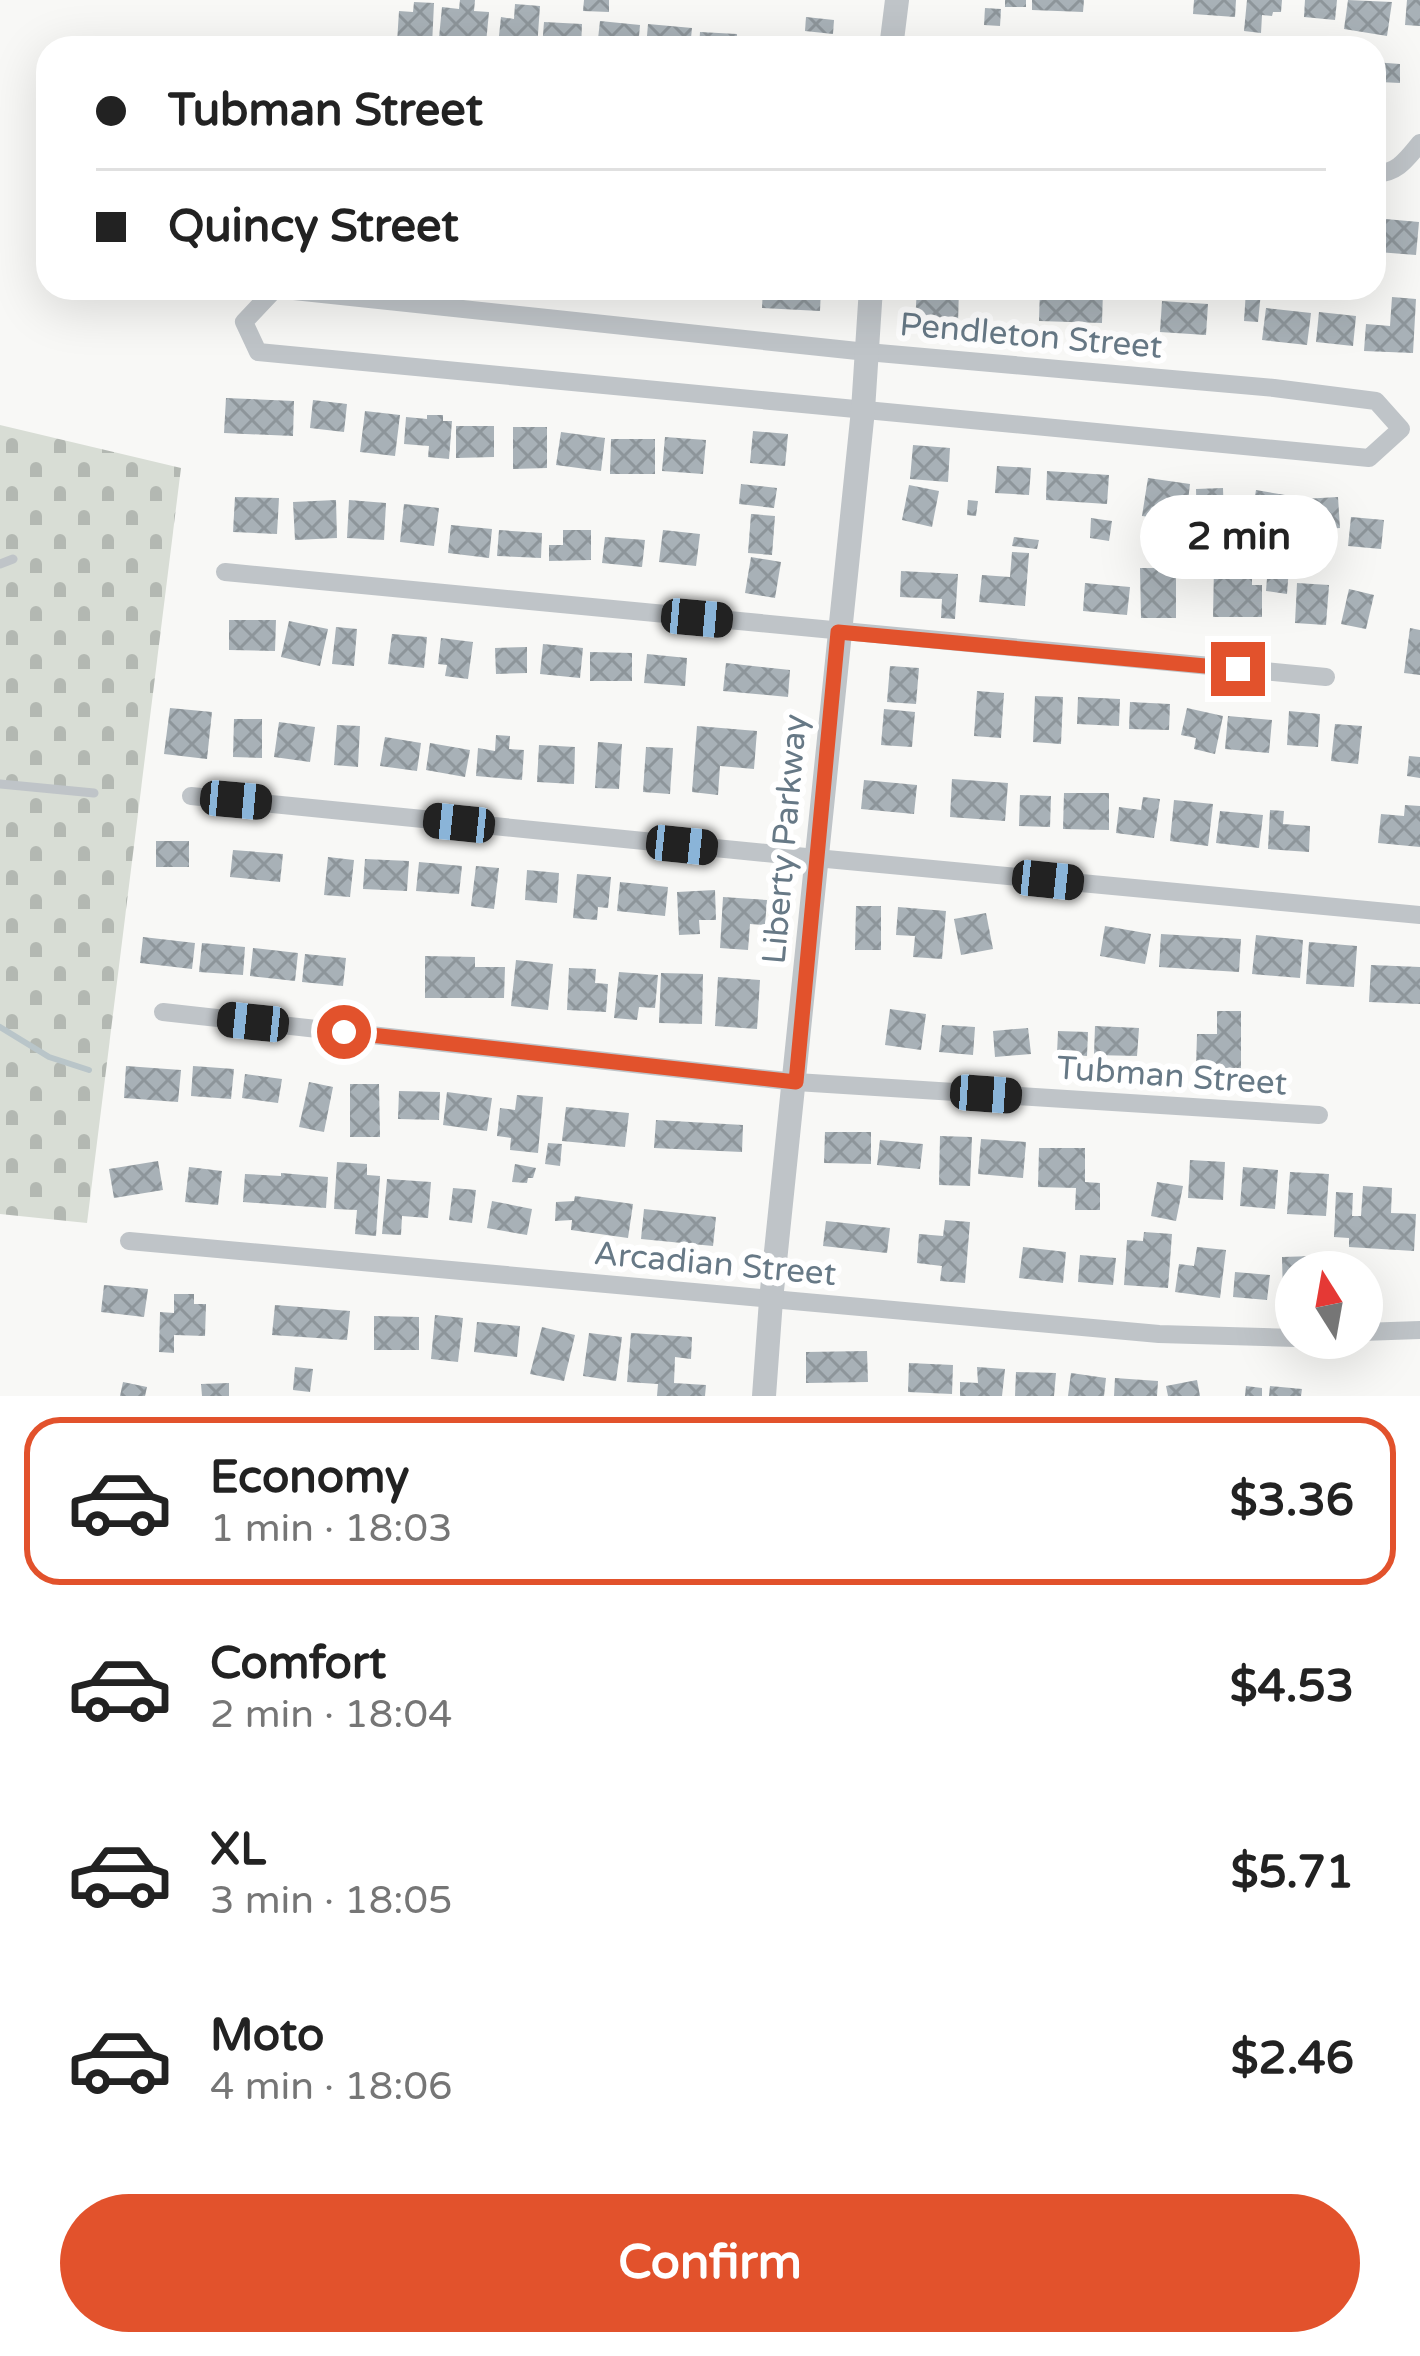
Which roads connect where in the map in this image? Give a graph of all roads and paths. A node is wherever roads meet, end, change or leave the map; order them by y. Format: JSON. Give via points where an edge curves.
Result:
{"nodes":[{"id":1,"x":897,"y":0,"type":"edge"},
{"id":2,"x":892,"y":36,"type":"edge"},
{"id":3,"x":1420,"y":143,"type":"edge"},
{"id":4,"x":1386,"y":173,"type":"edge"},
{"id":5,"x":265,"y":300,"type":"edge"},
{"id":6,"x":378,"y":300,"type":"edge"},
{"id":7,"x":870,"y":300,"type":"edge"},
{"id":8,"x":867,"y":352,"type":"junction"},
{"id":9,"x":862,"y":410,"type":"junction"},
{"id":10,"x":13,"y":559,"type":"dead end"},
{"id":11,"x":0,"y":564,"type":"edge"},
{"id":12,"x":225,"y":572,"type":"dead end"},
{"id":13,"x":838,"y":632,"type":"junction"},
{"id":14,"x":1326,"y":677,"type":"dead end"},
{"id":15,"x":0,"y":784,"type":"edge"},
{"id":16,"x":94,"y":793,"type":"dead end"},
{"id":17,"x":191,"y":796,"type":"dead end"},
{"id":18,"x":816,"y":858,"type":"junction"},
{"id":19,"x":1420,"y":914,"type":"edge"},
{"id":20,"x":163,"y":1012,"type":"dead end"},
{"id":21,"x":796,"y":1082,"type":"junction"},
{"id":22,"x":1318,"y":1115,"type":"dead end"},
{"id":23,"x":129,"y":1241,"type":"dead end"},
{"id":24,"x":771,"y":1300,"type":"junction"},
{"id":25,"x":1420,"y":1330,"type":"edge"},
{"id":26,"x":1383,"y":1331,"type":"edge"},
{"id":27,"x":1275,"y":1337,"type":"edge"},
{"id":28,"x":764,"y":1396,"type":"edge"}],
"edges":[{"from":1,"to":2,"type":"street"},
{"from":3,"to":4,"type":"street"},
{"from":5,"to":9,"type":"street","name":"Pendleton Street","via":[[244,322],[258,352]]},
{"from":6,"to":8,"type":"street","name":"Pendleton Street"},
{"from":7,"to":8,"type":"street","name":"Liberty Parkway"},
{"from":8,"to":9,"type":"street","name":"Liberty Parkway"},
{"from":8,"to":9,"type":"street","name":"Pendleton Street","via":[[1376,401],[1401,429],[1369,458]]},
{"from":9,"to":13,"type":"street","name":"Liberty Parkway"},
{"from":10,"to":11,"type":"lane"},
{"from":12,"to":13,"type":"street"},
{"from":13,"to":14,"type":"street"},
{"from":13,"to":18,"type":"street","name":"Liberty Parkway"},
{"from":15,"to":16,"type":"lane"},
{"from":17,"to":18,"type":"street"},
{"from":18,"to":19,"type":"street"},
{"from":18,"to":21,"type":"street","name":"Liberty Parkway"},
{"from":20,"to":21,"type":"street","name":"Tubman Street"},
{"from":21,"to":22,"type":"street","name":"Tubman Street"},
{"from":21,"to":24,"type":"street","name":"Liberty Parkway"},
{"from":23,"to":24,"type":"street","name":"Arcadian Street"},
{"from":24,"to":27,"type":"street","name":"Arcadian Street"},
{"from":24,"to":28,"type":"street","name":"Liberty Parkway"},
{"from":25,"to":26,"type":"street"}]}
